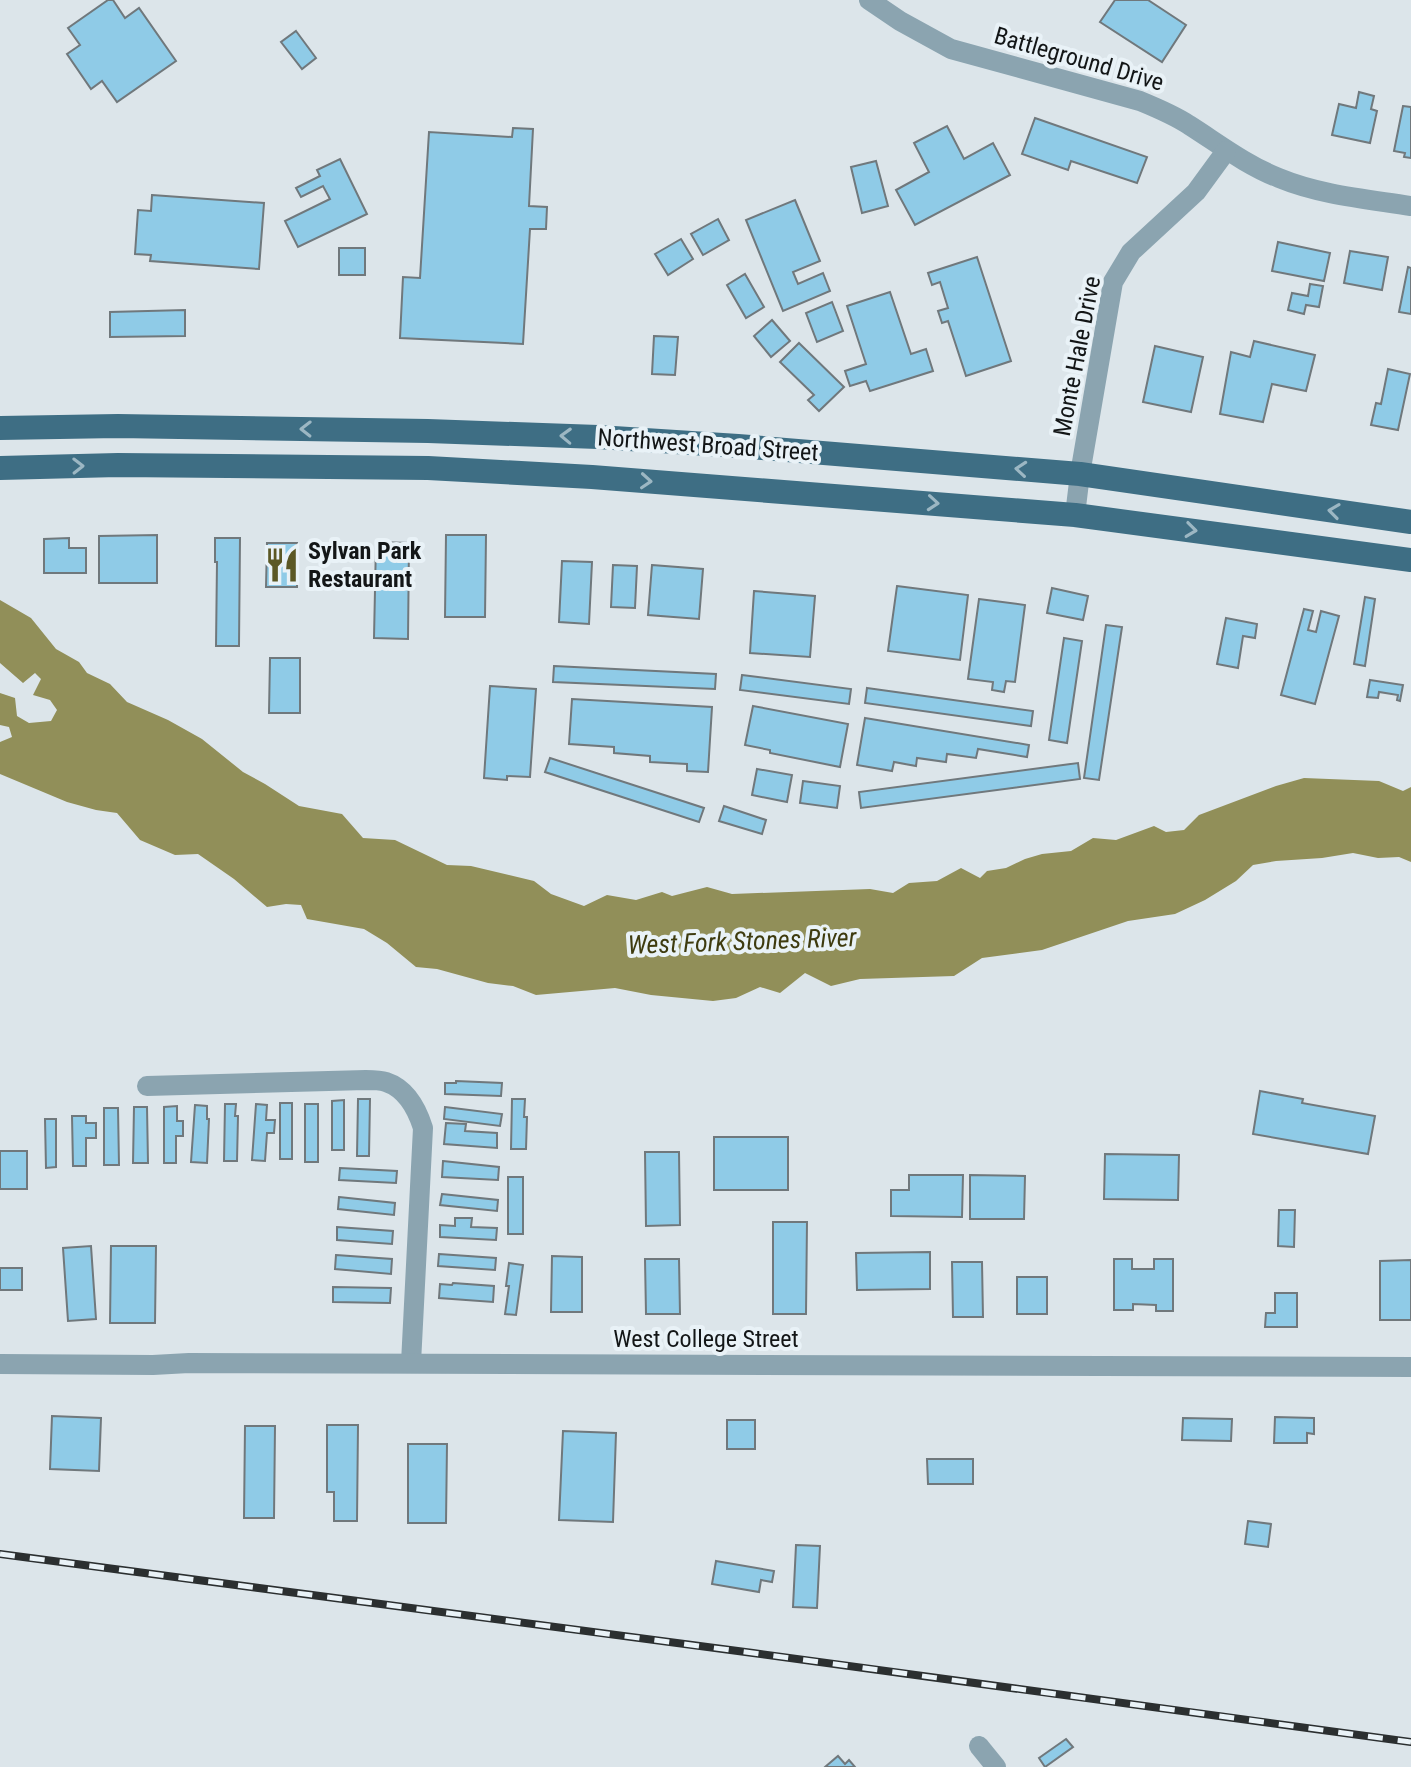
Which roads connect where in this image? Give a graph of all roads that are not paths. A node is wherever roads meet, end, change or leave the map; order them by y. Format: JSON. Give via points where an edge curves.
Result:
{"nodes":[{"id":1,"x":869,"y":0,"type":"edge"},
{"id":2,"x":1226,"y":151,"type":"junction"},
{"id":3,"x":1411,"y":206,"type":"edge"},
{"id":4,"x":118,"y":426,"type":"junction"},
{"id":5,"x":0,"y":428,"type":"edge"},
{"id":6,"x":428,"y":431,"type":"junction"},
{"id":7,"x":785,"y":449,"type":"junction"},
{"id":8,"x":904,"y":459,"type":"junction"},
{"id":9,"x":118,"y":465,"type":"junction"},
{"id":10,"x":0,"y":468,"type":"edge"},
{"id":11,"x":428,"y":468,"type":"junction"},
{"id":12,"x":1080,"y":474,"type":"junction"},
{"id":13,"x":784,"y":491,"type":"junction"},
{"id":14,"x":900,"y":501,"type":"junction"},
{"id":15,"x":1075,"y":515,"type":"junction"},
{"id":16,"x":1411,"y":522,"type":"edge"},
{"id":17,"x":1411,"y":560,"type":"edge"},
{"id":18,"x":147,"y":1086,"type":"dead end"},
{"id":19,"x":411,"y":1363,"type":"junction"},
{"id":20,"x":0,"y":1364,"type":"edge"},
{"id":21,"x":1411,"y":1367,"type":"edge"},
{"id":22,"x":979,"y":1746,"type":"dead end"},
{"id":23,"x":996,"y":1767,"type":"edge"}],
"edges":[{"from":1,"to":2,"type":"street","name":"Battleground Drive","via":[[951,49],[1166,111]]},
{"from":2,"to":3,"type":"street","name":"Battleground Drive","via":[[1280,178],[1329,193]]},
{"from":2,"to":12,"type":"street","name":"Monte Hale Drive","via":[[1196,192],[1131,252],[1113,282]]},
{"from":4,"to":5,"type":"main road","name":"Northwest Broad Street"},
{"from":6,"to":4,"type":"main road","name":"Northwest Broad Street","one_way":true},
{"from":4,"to":9,"type":"main road"},
{"from":7,"to":6,"type":"main road","name":"Northwest Broad Street","one_way":true},
{"from":6,"to":11,"type":"main road"},
{"from":7,"to":8,"type":"main road","name":"Northwest Broad Street"},
{"from":7,"to":13,"type":"main road"},
{"from":12,"to":8,"type":"main road","name":"Northwest Broad Street","one_way":true},
{"from":8,"to":14,"type":"main road"},
{"from":10,"to":9,"type":"main road","name":"Northwest Broad Street","one_way":true},
{"from":9,"to":11,"type":"main road","name":"Northwest Broad Street"},
{"from":11,"to":13,"type":"main road","name":"Northwest Broad Street","one_way":true},
{"from":12,"to":15,"type":"street","name":"Monte Hale Drive"},
{"from":16,"to":12,"type":"main road","name":"Northwest Broad Street","one_way":true},
{"from":13,"to":14,"type":"main road","name":"Northwest Broad Street"},
{"from":14,"to":15,"type":"main road","name":"Northwest Broad Street","one_way":true},
{"from":15,"to":17,"type":"main road","name":"Northwest Broad Street","one_way":true},
{"from":18,"to":19,"type":"street","via":[[366,1080],[386,1082],[403,1092],[416,1106],[423,1128]]},
{"from":19,"to":20,"type":"street","name":"West College Street"},
{"from":19,"to":21,"type":"street","name":"West College Street"},
{"from":22,"to":23,"type":"street"}]}
